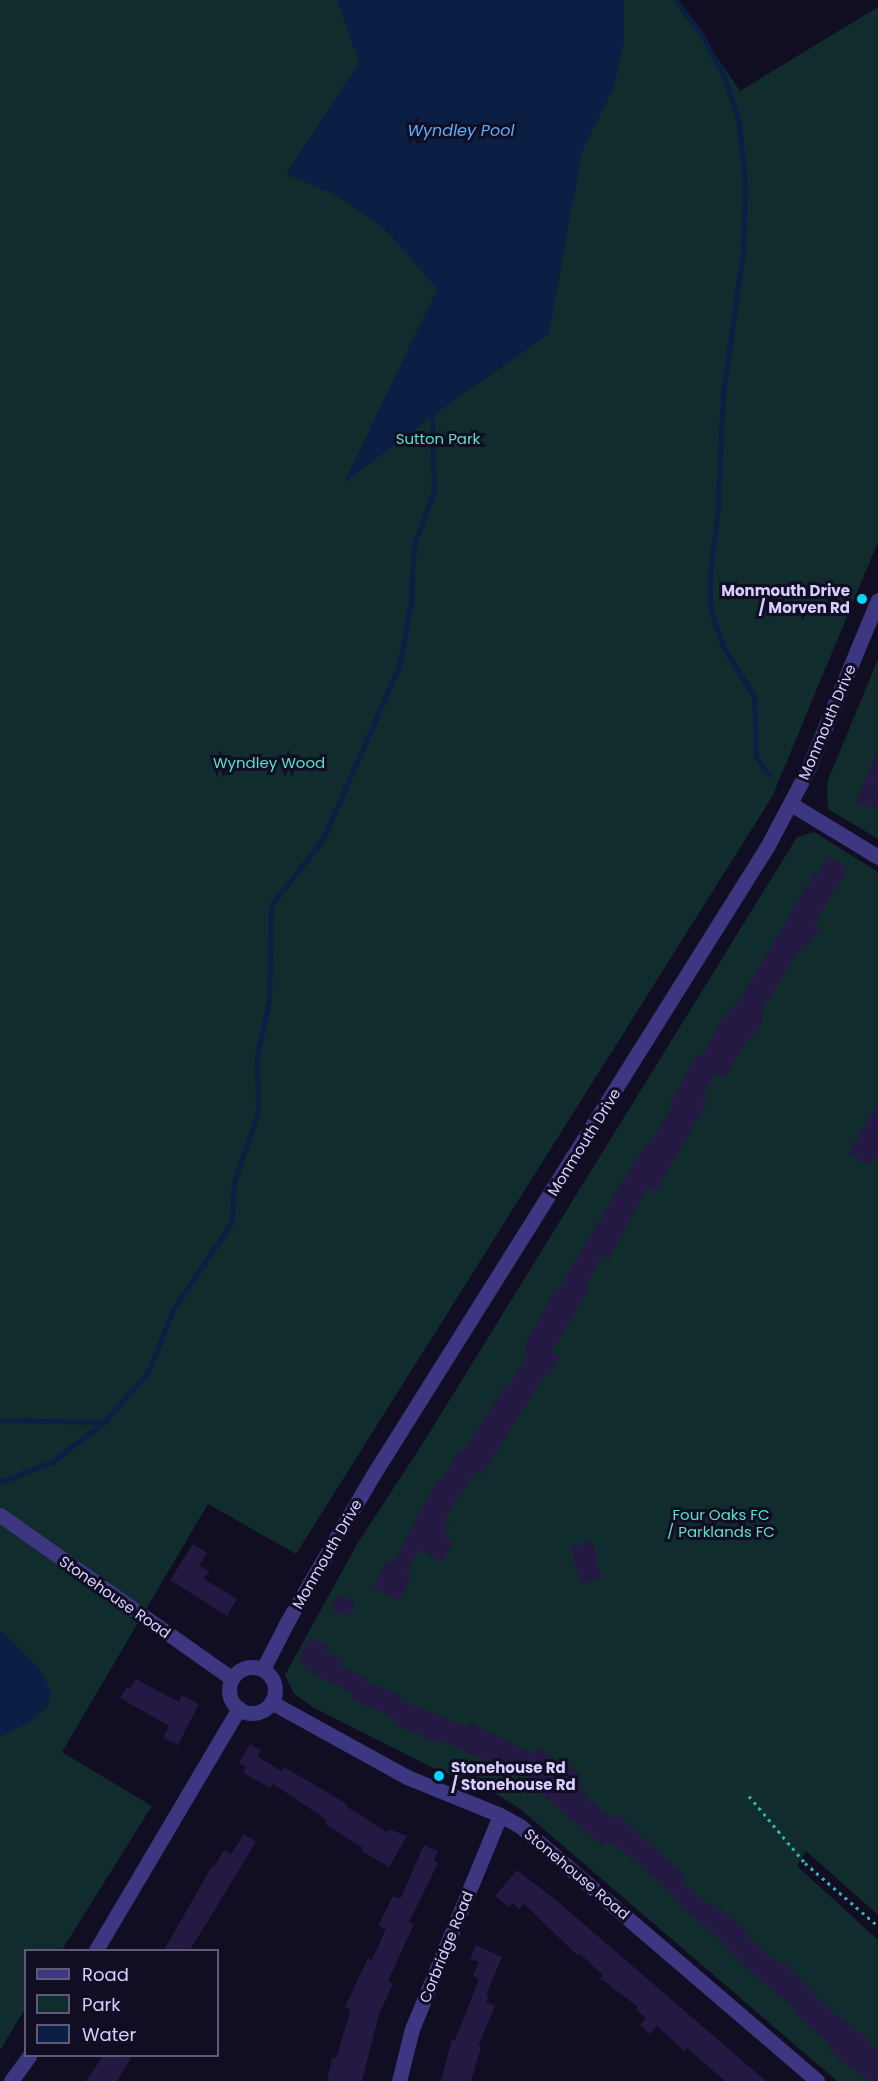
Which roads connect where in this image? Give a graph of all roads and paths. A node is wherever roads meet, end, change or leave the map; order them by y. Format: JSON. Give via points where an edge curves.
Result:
{"nodes":[{"id":1,"x":878,"y":600,"type":"edge"},
{"id":2,"x":791,"y":804,"type":"junction"},
{"id":3,"x":878,"y":856,"type":"edge"},
{"id":4,"x":0,"y":1515,"type":"edge"},
{"id":5,"x":263,"y":1669,"type":"junction"},
{"id":6,"x":231,"y":1678,"type":"junction"},
{"id":7,"x":271,"y":1702,"type":"junction"},
{"id":8,"x":238,"y":1708,"type":"junction"},
{"id":9,"x":749,"y":1796,"type":"dead end"},
{"id":10,"x":500,"y":1815,"type":"junction"},
{"id":11,"x":878,"y":1926,"type":"edge"},
{"id":12,"x":97,"y":1949,"type":"edge"},
{"id":13,"x":28,"y":2057,"type":"edge"},
{"id":14,"x":11,"y":2081,"type":"edge"},
{"id":15,"x":399,"y":2081,"type":"edge"},
{"id":16,"x":817,"y":2081,"type":"edge"}],
"edges":[{"from":1,"to":2,"type":"street","name":"Monmouth Drive"},
{"from":2,"to":3,"type":"street"},
{"from":2,"to":5,"type":"street","name":"Monmouth Drive","via":[[696,964],[373,1475]]},
{"from":4,"to":6,"type":"street","name":"Stonehouse Road"},
{"from":5,"to":6,"type":"street","via":[[243,1668]]},
{"from":5,"to":7,"type":"street","via":[[272,1678],[275,1689]]},
{"from":6,"to":8,"type":"street","via":[[228,1691]]},
{"from":7,"to":8,"type":"street","via":[[262,1710],[249,1713]]},
{"from":7,"to":10,"type":"street","name":"Stonehouse Road","via":[[407,1777]]},
{"from":8,"to":12,"type":"street"},
{"from":9,"to":11,"type":"path","via":[[805,1863]]},
{"from":10,"to":15,"type":"street","name":"Corbridge Road","via":[[412,2029]]},
{"from":10,"to":16,"type":"street","name":"Stonehouse Road","via":[[538,1840]]},
{"from":13,"to":14,"type":"street"}]}
